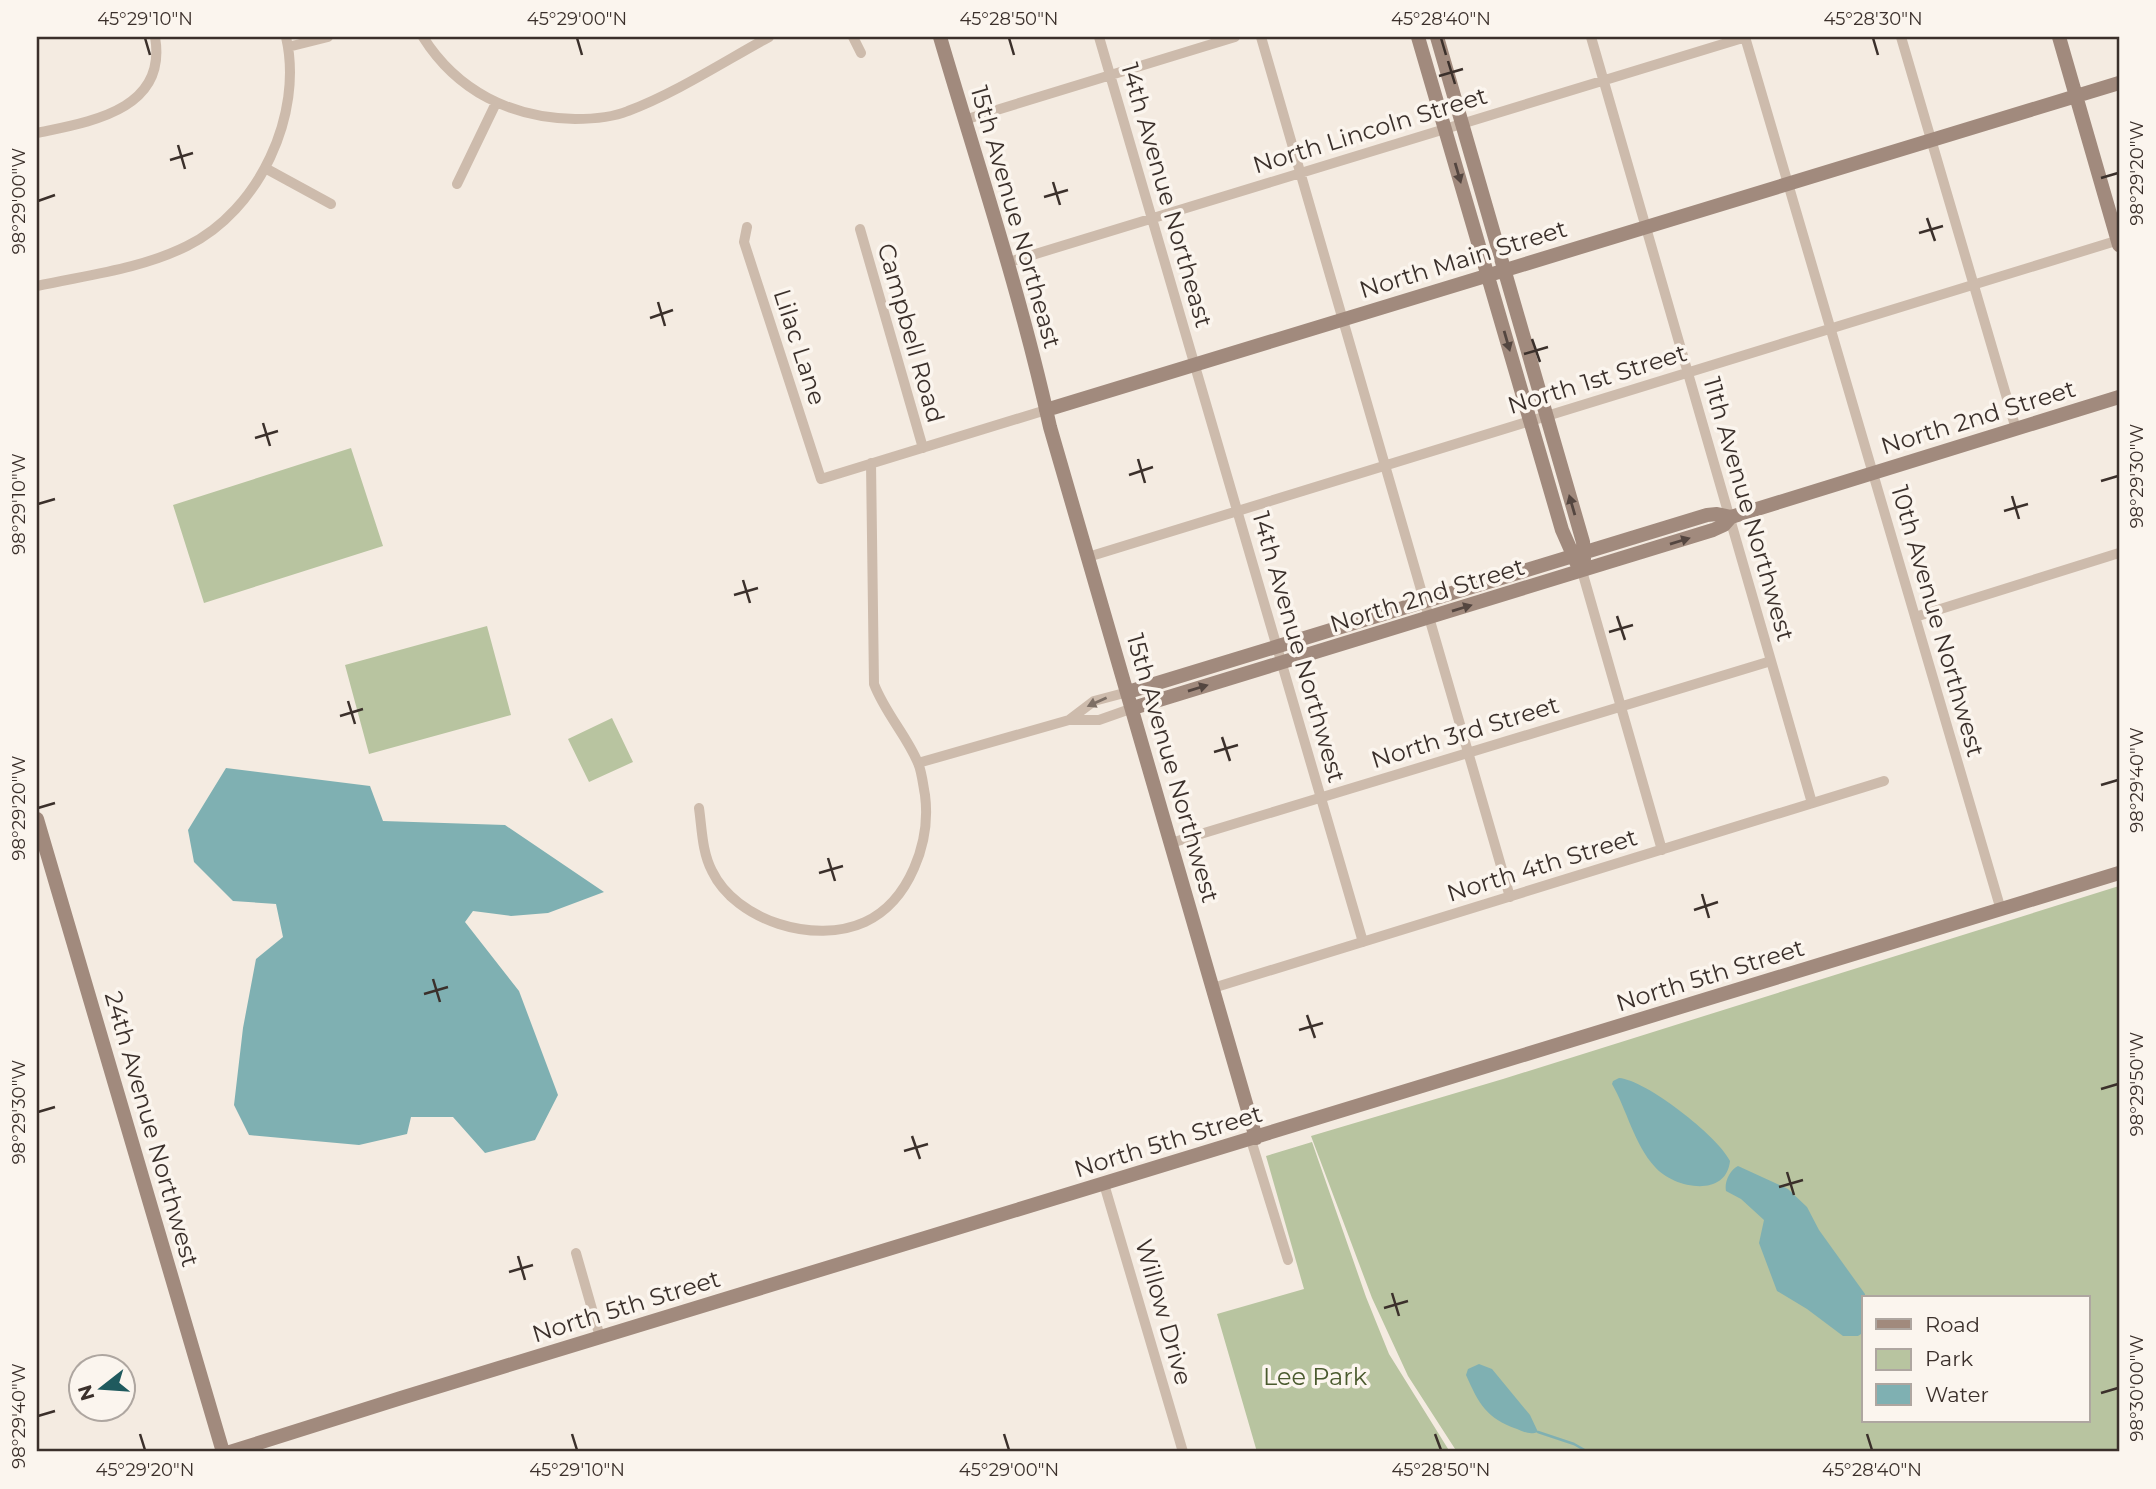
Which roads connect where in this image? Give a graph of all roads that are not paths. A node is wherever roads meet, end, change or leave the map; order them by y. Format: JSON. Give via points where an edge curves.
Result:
{"nodes":[{"id":1,"x":155,"y":37,"type":"edge"},
{"id":2,"x":328,"y":37,"type":"edge"},
{"id":3,"x":423,"y":37,"type":"edge"},
{"id":4,"x":769,"y":37,"type":"edge"},
{"id":5,"x":853,"y":37,"type":"edge"},
{"id":6,"x":940,"y":37,"type":"edge"},
{"id":7,"x":1099,"y":37,"type":"edge"},
{"id":8,"x":1236,"y":37,"type":"edge"},
{"id":9,"x":1261,"y":37,"type":"edge"},
{"id":10,"x":1418,"y":37,"type":"edge"},
{"id":11,"x":1437,"y":37,"type":"edge"},
{"id":12,"x":1591,"y":37,"type":"edge"},
{"id":13,"x":1745,"y":37,"type":"edge"},
{"id":14,"x":1901,"y":37,"type":"edge"},
{"id":15,"x":2059,"y":37,"type":"edge"},
{"id":16,"x":287,"y":42,"type":"edge"},
{"id":17,"x":861,"y":53,"type":"dead end"},
{"id":18,"x":1110,"y":75,"type":"junction"},
{"id":19,"x":1604,"y":81,"type":"junction"},
{"id":20,"x":2119,"y":83,"type":"edge"},
{"id":21,"x":2075,"y":96,"type":"junction"},
{"id":22,"x":496,"y":103,"type":"junction"},
{"id":23,"x":964,"y":120,"type":"junction"},
{"id":24,"x":1462,"y":124,"type":"junction"},
{"id":25,"x":1445,"y":129,"type":"junction"},
{"id":26,"x":37,"y":133,"type":"edge"},
{"id":27,"x":1931,"y":139,"type":"junction"},
{"id":28,"x":265,"y":168,"type":"junction"},
{"id":29,"x":1300,"y":173,"type":"junction"},
{"id":30,"x":1788,"y":183,"type":"junction"},
{"id":31,"x":457,"y":184,"type":"dead end"},
{"id":32,"x":331,"y":204,"type":"dead end"},
{"id":33,"x":1153,"y":219,"type":"junction"},
{"id":34,"x":747,"y":227,"type":"dead end"},
{"id":35,"x":1646,"y":227,"type":"junction"},
{"id":36,"x":860,"y":229,"type":"dead end"},
{"id":37,"x":2119,"y":242,"type":"edge"},
{"id":38,"x":1006,"y":263,"type":"junction"},
{"id":39,"x":1505,"y":270,"type":"junction"},
{"id":40,"x":1488,"y":275,"type":"junction"},
{"id":41,"x":37,"y":286,"type":"edge"},
{"id":42,"x":1973,"y":286,"type":"junction"},
{"id":43,"x":1344,"y":319,"type":"junction"},
{"id":44,"x":1830,"y":330,"type":"junction"},
{"id":45,"x":1195,"y":364,"type":"junction"},
{"id":46,"x":1688,"y":373,"type":"junction"},
{"id":47,"x":2119,"y":397,"type":"edge"},
{"id":48,"x":1046,"y":410,"type":"junction"},
{"id":49,"x":1547,"y":416,"type":"junction"},
{"id":50,"x":1530,"y":422,"type":"junction"},
{"id":51,"x":2016,"y":429,"type":"junction"},
{"id":52,"x":923,"y":448,"type":"junction"},
{"id":53,"x":871,"y":463,"type":"junction"},
{"id":54,"x":1386,"y":466,"type":"junction"},
{"id":55,"x":1873,"y":473,"type":"junction"},
{"id":56,"x":821,"y":479,"type":"joint"},
{"id":57,"x":1238,"y":511,"type":"junction"},
{"id":58,"x":1731,"y":517,"type":"junction"},
{"id":59,"x":2119,"y":553,"type":"edge"},
{"id":60,"x":1579,"y":554,"type":"junction"},
{"id":61,"x":1088,"y":557,"type":"junction"},
{"id":62,"x":1582,"y":571,"type":"junction"},
{"id":63,"x":1424,"y":602,"type":"junction"},
{"id":64,"x":1915,"y":617,"type":"junction"},
{"id":65,"x":1430,"y":618,"type":"junction"},
{"id":66,"x":1277,"y":647,"type":"junction"},
{"id":67,"x":1771,"y":661,"type":"junction"},
{"id":68,"x":1282,"y":663,"type":"junction"},
{"id":69,"x":1128,"y":692,"type":"junction"},
{"id":70,"x":1622,"y":706,"type":"junction"},
{"id":71,"x":1133,"y":708,"type":"junction"},
{"id":72,"x":1069,"y":720,"type":"junction"},
{"id":73,"x":1468,"y":753,"type":"junction"},
{"id":74,"x":918,"y":763,"type":"junction"},
{"id":75,"x":1884,"y":781,"type":"dead end"},
{"id":76,"x":1321,"y":798,"type":"junction"},
{"id":77,"x":1812,"y":803,"type":"junction"},
{"id":78,"x":699,"y":808,"type":"dead end"},
{"id":79,"x":37,"y":819,"type":"edge"},
{"id":80,"x":1171,"y":843,"type":"junction"},
{"id":81,"x":1662,"y":850,"type":"junction"},
{"id":82,"x":2119,"y":873,"type":"edge"},
{"id":83,"x":1510,"y":897,"type":"junction"},
{"id":84,"x":2001,"y":910,"type":"junction"},
{"id":85,"x":1363,"y":942,"type":"junction"},
{"id":86,"x":1213,"y":988,"type":"junction"},
{"id":87,"x":1253,"y":1139,"type":"junction"},
{"id":88,"x":1104,"y":1184,"type":"junction"},
{"id":89,"x":576,"y":1253,"type":"dead end"},
{"id":90,"x":1288,"y":1260,"type":"dead end"},
{"id":91,"x":600,"y":1338,"type":"junction"},
{"id":92,"x":223,"y":1452,"type":"edge"},
{"id":93,"x":230,"y":1452,"type":"edge"},
{"id":94,"x":1183,"y":1452,"type":"edge"}],
"edges":[{"from":1,"to":26,"type":"street","via":[[152,74],[131,102],[93,121]]},
{"from":2,"to":16,"type":"street"},
{"from":3,"to":22,"type":"street","via":[[456,77]]},
{"from":4,"to":22,"type":"street","via":[[655,99],[615,115],[550,118]]},
{"from":5,"to":17,"type":"street"},
{"from":6,"to":23,"type":"street","name":"15th Avenue Northeast"},
{"from":7,"to":18,"type":"street","name":"14th Avenue Northeast"},
{"from":8,"to":18,"type":"street"},
{"from":9,"to":29,"type":"street"},
{"from":10,"to":25,"type":"street"},
{"from":11,"to":24,"type":"street"},
{"from":12,"to":19,"type":"street","name":"11th Avenue Northwest"},
{"from":13,"to":19,"type":"street","name":"North Lincoln Street"},
{"from":13,"to":30,"type":"street","name":"10th Avenue Northwest"},
{"from":14,"to":27,"type":"street"},
{"from":15,"to":21,"type":"street"},
{"from":16,"to":28,"type":"street","via":[[290,83],[285,114]]},
{"from":18,"to":23,"type":"street"},
{"from":18,"to":33,"type":"street","name":"14th Avenue Northeast"},
{"from":19,"to":24,"type":"street","name":"North Lincoln Street"},
{"from":19,"to":35,"type":"street","name":"11th Avenue Northwest"},
{"from":20,"to":21,"type":"street","name":"North Main Street"},
{"from":21,"to":27,"type":"street","name":"North Main Street"},
{"from":21,"to":37,"type":"street"},
{"from":22,"to":31,"type":"street"},
{"from":23,"to":38,"type":"street","name":"15th Avenue Northeast"},
{"from":24,"to":25,"type":"street","name":"North Lincoln Street"},
{"from":24,"to":39,"type":"street"},
{"from":25,"to":29,"type":"street","name":"North Lincoln Street"},
{"from":25,"to":40,"type":"street","one_way":true},
{"from":27,"to":30,"type":"street","name":"North Main Street"},
{"from":27,"to":42,"type":"street"},
{"from":28,"to":32,"type":"street"},
{"from":28,"to":41,"type":"street","via":[[219,225],[189,246],[143,263]]},
{"from":29,"to":33,"type":"street","name":"North Lincoln Street"},
{"from":29,"to":43,"type":"street"},
{"from":30,"to":35,"type":"street","name":"North Main Street"},
{"from":30,"to":44,"type":"street","name":"10th Avenue Northwest"},
{"from":33,"to":38,"type":"street","name":"North Lincoln Street"},
{"from":33,"to":45,"type":"street","name":"14th Avenue Northeast"},
{"from":34,"to":56,"type":"street","name":"Lilac Lane","via":[[744,242]]},
{"from":35,"to":39,"type":"street","name":"North Main Street"},
{"from":35,"to":46,"type":"street","name":"11th Avenue Northwest"},
{"from":36,"to":52,"type":"street","name":"Campbell Road"},
{"from":37,"to":42,"type":"street","name":"North 1st Street"},
{"from":38,"to":48,"type":"street","name":"15th Avenue Northeast"},
{"from":39,"to":40,"type":"street","name":"North Main Street"},
{"from":39,"to":49,"type":"street"},
{"from":40,"to":43,"type":"street","name":"North Main Street"},
{"from":40,"to":50,"type":"street","one_way":true},
{"from":42,"to":44,"type":"street","name":"North 1st Street"},
{"from":42,"to":51,"type":"street"},
{"from":43,"to":45,"type":"street","name":"North Main Street"},
{"from":43,"to":54,"type":"street"},
{"from":44,"to":46,"type":"street","name":"North 1st Street"},
{"from":44,"to":55,"type":"street","name":"10th Avenue Northwest"},
{"from":45,"to":48,"type":"street","name":"North Main Street"},
{"from":45,"to":57,"type":"street","name":"14th Avenue Northwest"},
{"from":46,"to":49,"type":"street","name":"North 1st Street"},
{"from":46,"to":58,"type":"street","name":"11th Avenue Northwest"},
{"from":47,"to":51,"type":"street","name":"North 2nd Street"},
{"from":48,"to":52,"type":"street","name":"North Main Street"},
{"from":48,"to":61,"type":"street","name":"15th Avenue Northwest"},
{"from":49,"to":50,"type":"street","name":"North 1st Street"},
{"from":60,"to":49,"type":"street","one_way":true},
{"from":50,"to":54,"type":"street","name":"North 1st Street"},
{"from":50,"to":60,"type":"street","via":[[1562,530]]},
{"from":51,"to":55,"type":"street","name":"North 2nd Street"},
{"from":52,"to":53,"type":"street","name":"North Main Street"},
{"from":53,"to":56,"type":"street","name":"North Main Street"},
{"from":53,"to":74,"type":"street","via":[[874,684]]},
{"from":54,"to":57,"type":"street","name":"North 1st Street"},
{"from":54,"to":63,"type":"street"},
{"from":55,"to":58,"type":"street","name":"North 2nd Street"},
{"from":55,"to":64,"type":"street","name":"10th Avenue Northwest"},
{"from":57,"to":61,"type":"street","name":"North 1st Street"},
{"from":57,"to":66,"type":"street","name":"14th Avenue Northwest"},
{"from":58,"to":60,"type":"street","name":"North 2nd Street","via":[[1707,516]]},
{"from":62,"to":58,"type":"street","name":"North 2nd Street","one_way":true,"via":[[1713,530]]},
{"from":58,"to":67,"type":"street","name":"11th Avenue Northwest"},
{"from":59,"to":64,"type":"street"},
{"from":60,"to":62,"type":"street"},
{"from":60,"to":63,"type":"street","name":"North 2nd Street"},
{"from":61,"to":69,"type":"street","name":"15th Avenue Northwest"},
{"from":65,"to":62,"type":"street","name":"North 2nd Street","one_way":true},
{"from":62,"to":70,"type":"street"},
{"from":63,"to":65,"type":"street"},
{"from":63,"to":66,"type":"street","name":"North 2nd Street"},
{"from":64,"to":84,"type":"street","name":"10th Avenue Northwest"},
{"from":65,"to":68,"type":"street","name":"North 2nd Street"},
{"from":65,"to":73,"type":"street"},
{"from":66,"to":68,"type":"street","name":"14th Avenue Northwest"},
{"from":66,"to":69,"type":"street","name":"North 2nd Street"},
{"from":67,"to":70,"type":"street","name":"North 3rd Street"},
{"from":67,"to":77,"type":"street","name":"11th Avenue Northwest"},
{"from":71,"to":68,"type":"street","name":"North 2nd Street","one_way":true},
{"from":68,"to":76,"type":"street","name":"14th Avenue Northwest"},
{"from":69,"to":71,"type":"street","name":"15th Avenue Northwest"},
{"from":69,"to":72,"type":"street","one_way":true,"via":[[1094,701]]},
{"from":70,"to":73,"type":"street","name":"North 3rd Street"},
{"from":70,"to":81,"type":"street"},
{"from":71,"to":72,"type":"street","via":[[1099,719]]},
{"from":71,"to":80,"type":"street","name":"15th Avenue Northwest"},
{"from":72,"to":74,"type":"street"},
{"from":73,"to":76,"type":"street","name":"North 3rd Street"},
{"from":73,"to":83,"type":"street"},
{"from":74,"to":78,"type":"street","via":[[926,822],[912,874],[888,905],[865,922],[849,927],[790,927],[741,905],[710,869]]},
{"from":75,"to":77,"type":"street","name":"North 4th Street"},
{"from":76,"to":80,"type":"street","name":"North 3rd Street"},
{"from":76,"to":85,"type":"street","name":"14th Avenue Northwest"},
{"from":77,"to":81,"type":"street","name":"North 4th Street"},
{"from":79,"to":92,"type":"street","name":"24th Avenue Northwest"},
{"from":80,"to":86,"type":"street","name":"15th Avenue Northwest"},
{"from":81,"to":83,"type":"street","name":"North 4th Street"},
{"from":82,"to":84,"type":"street","name":"North 5th Street"},
{"from":83,"to":85,"type":"street","name":"North 4th Street"},
{"from":84,"to":87,"type":"street","name":"North 5th Street"},
{"from":85,"to":86,"type":"street","name":"North 4th Street"},
{"from":86,"to":87,"type":"street","name":"15th Avenue Northwest"},
{"from":87,"to":88,"type":"street","name":"North 5th Street"},
{"from":87,"to":90,"type":"street","name":"15th Avenue Northwest"},
{"from":88,"to":91,"type":"street","name":"North 5th Street"},
{"from":88,"to":94,"type":"street","name":"Willow Drive"},
{"from":89,"to":91,"type":"street"},
{"from":91,"to":93,"type":"street","name":"North 5th Street"}]}
